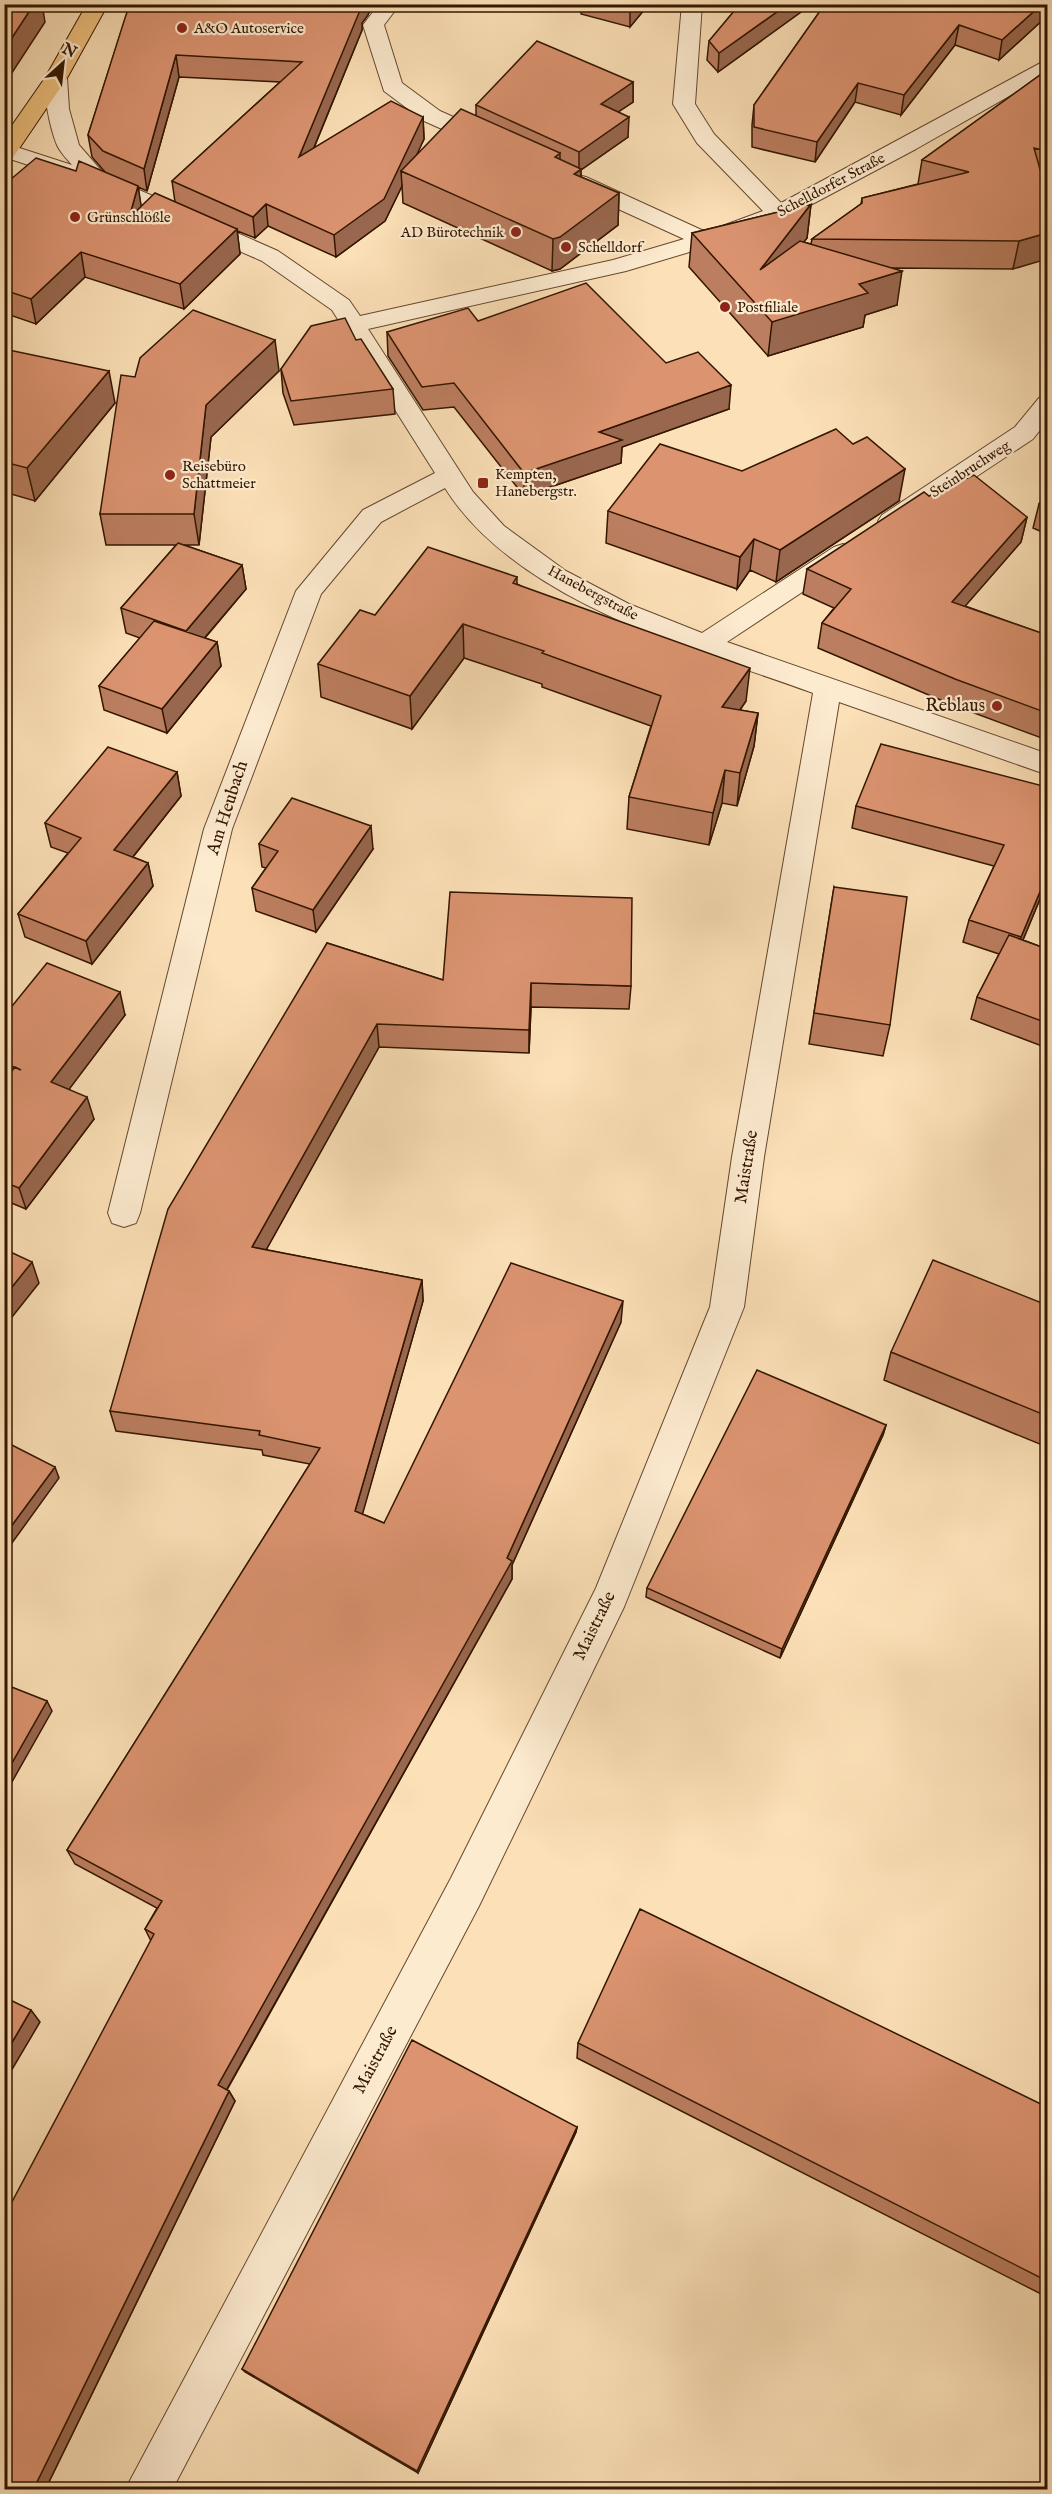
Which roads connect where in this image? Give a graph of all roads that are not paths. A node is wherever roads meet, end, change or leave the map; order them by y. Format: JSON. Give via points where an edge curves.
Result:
{"nodes":[{"id":1,"x":390,"y":4,"type":"edge"},
{"id":2,"x":692,"y":4,"type":"edge"},
{"id":3,"x":89,"y":10,"type":"edge"},
{"id":4,"x":1047,"y":65,"type":"edge"},
{"id":5,"x":56,"y":78,"type":"junction"},
{"id":6,"x":5,"y":151,"type":"edge"},
{"id":7,"x":509,"y":151,"type":"edge"},
{"id":8,"x":563,"y":176,"type":"edge"},
{"id":9,"x":97,"y":180,"type":"junction"},
{"id":10,"x":778,"y":213,"type":"junction"},
{"id":11,"x":705,"y":240,"type":"junction"},
{"id":12,"x":354,"y":325,"type":"junction"},
{"id":13,"x":1047,"y":403,"type":"edge"},
{"id":14,"x":449,"y":476,"type":"junction"},
{"id":15,"x":704,"y":644,"type":"junction"},
{"id":16,"x":828,"y":687,"type":"junction"},
{"id":17,"x":1047,"y":765,"type":"edge"},
{"id":18,"x":124,"y":1213,"type":"dead end"},
{"id":19,"x":147,"y":2490,"type":"edge"}],
"edges":[{"from":1,"to":7,"type":"street","via":[[373,25],[392,86],[432,116]]},
{"from":2,"to":10,"type":"street","via":[[684,104],[705,138]]},
{"from":3,"to":5,"type":"main road"},
{"from":4,"to":10,"type":"street","name":"Schelldorfer Straße"},
{"from":5,"to":6,"type":"main road"},
{"from":5,"to":9,"type":"street","name":"Hanebergstraße","via":[[58,109],[68,146]]},
{"from":6,"to":9,"type":"street","name":"Hanebergstraße"},
{"from":8,"to":11,"type":"street"},
{"from":9,"to":12,"type":"street","name":"Hanebergstraße","via":[[270,256],[341,305]]},
{"from":10,"to":11,"type":"street","name":"Schelldorfer Straße"},
{"from":11,"to":12,"type":"street","name":"Schelldorfer Straße","via":[[618,266]]},
{"from":12,"to":14,"type":"street","name":"Hanebergstraße"},
{"from":13,"to":15,"type":"street","name":"Steinbruchweg","via":[[1024,433]]},
{"from":14,"to":15,"type":"street","name":"Hanebergstraße","via":[[495,532],[557,577],[620,610]]},
{"from":14,"to":18,"type":"street","name":"Am Heubach","via":[[372,516],[309,591],[218,829]]},
{"from":15,"to":16,"type":"street","name":"Hanebergstraße"},
{"from":16,"to":17,"type":"street","name":"Hanebergstraße"},
{"from":16,"to":19,"type":"street","name":"Maistraße","via":[[748,1157],[727,1307],[611,1595],[465,1892]]}]}
